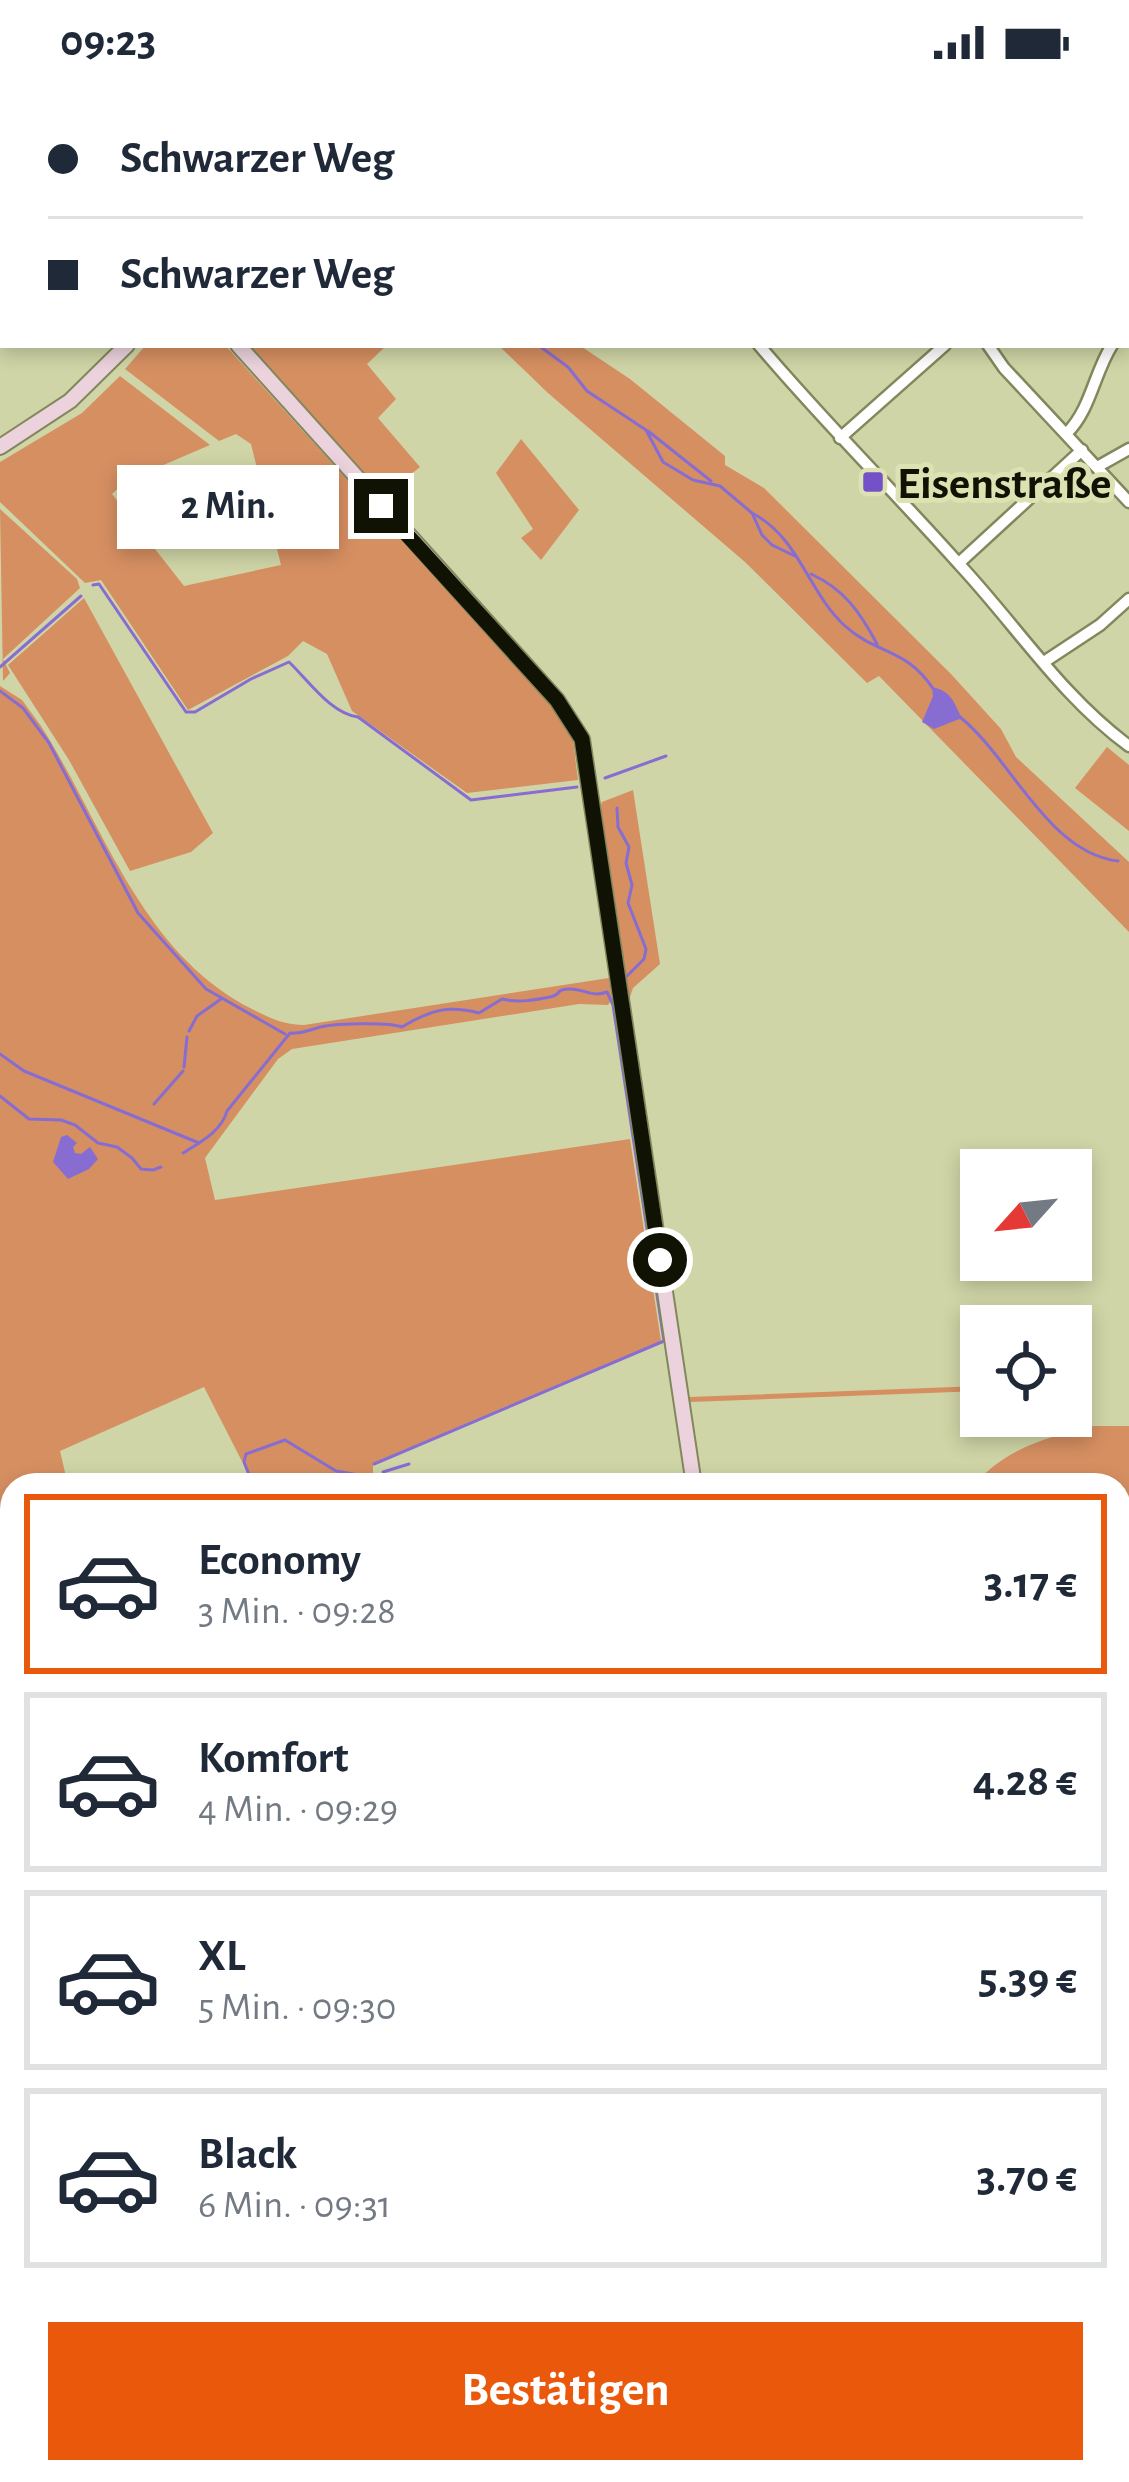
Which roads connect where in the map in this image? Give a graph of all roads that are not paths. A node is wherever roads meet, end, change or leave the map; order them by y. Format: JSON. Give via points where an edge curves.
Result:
{"nodes":[{"id":1,"x":124,"y":348,"type":"edge"},
{"id":2,"x":241,"y":348,"type":"edge"},
{"id":3,"x":762,"y":348,"type":"edge"},
{"id":4,"x":942,"y":348,"type":"edge"},
{"id":5,"x":990,"y":348,"type":"edge"},
{"id":6,"x":1110,"y":348,"type":"edge"},
{"id":7,"x":1067,"y":433,"type":"junction"},
{"id":8,"x":840,"y":438,"type":"junction"},
{"id":9,"x":0,"y":447,"type":"edge"},
{"id":10,"x":1129,"y":449,"type":"edge"},
{"id":11,"x":1082,"y":450,"type":"junction"},
{"id":12,"x":1097,"y":467,"type":"junction"},
{"id":13,"x":1129,"y":502,"type":"edge"},
{"id":14,"x":959,"y":563,"type":"junction"},
{"id":15,"x":1129,"y":599,"type":"edge"},
{"id":16,"x":1044,"y":662,"type":"junction"},
{"id":17,"x":1129,"y":746,"type":"edge"},
{"id":18,"x":692,"y":1473,"type":"edge"}],
"edges":[{"from":1,"to":9,"type":"street","via":[[70,401]]},
{"from":2,"to":18,"type":"street","via":[[557,700],[582,739]]},
{"from":3,"to":8,"type":"street"},
{"from":4,"to":8,"type":"street"},
{"from":5,"to":7,"type":"street"},
{"from":6,"to":7,"type":"street","via":[[1081,419]]},
{"from":7,"to":11,"type":"street"},
{"from":8,"to":14,"type":"street"},
{"from":10,"to":12,"type":"street"},
{"from":11,"to":12,"type":"street"},
{"from":11,"to":14,"type":"street"},
{"from":12,"to":13,"type":"street"},
{"from":14,"to":16,"type":"street"},
{"from":15,"to":16,"type":"street"},
{"from":16,"to":17,"type":"street","via":[[1089,716]]}]}
